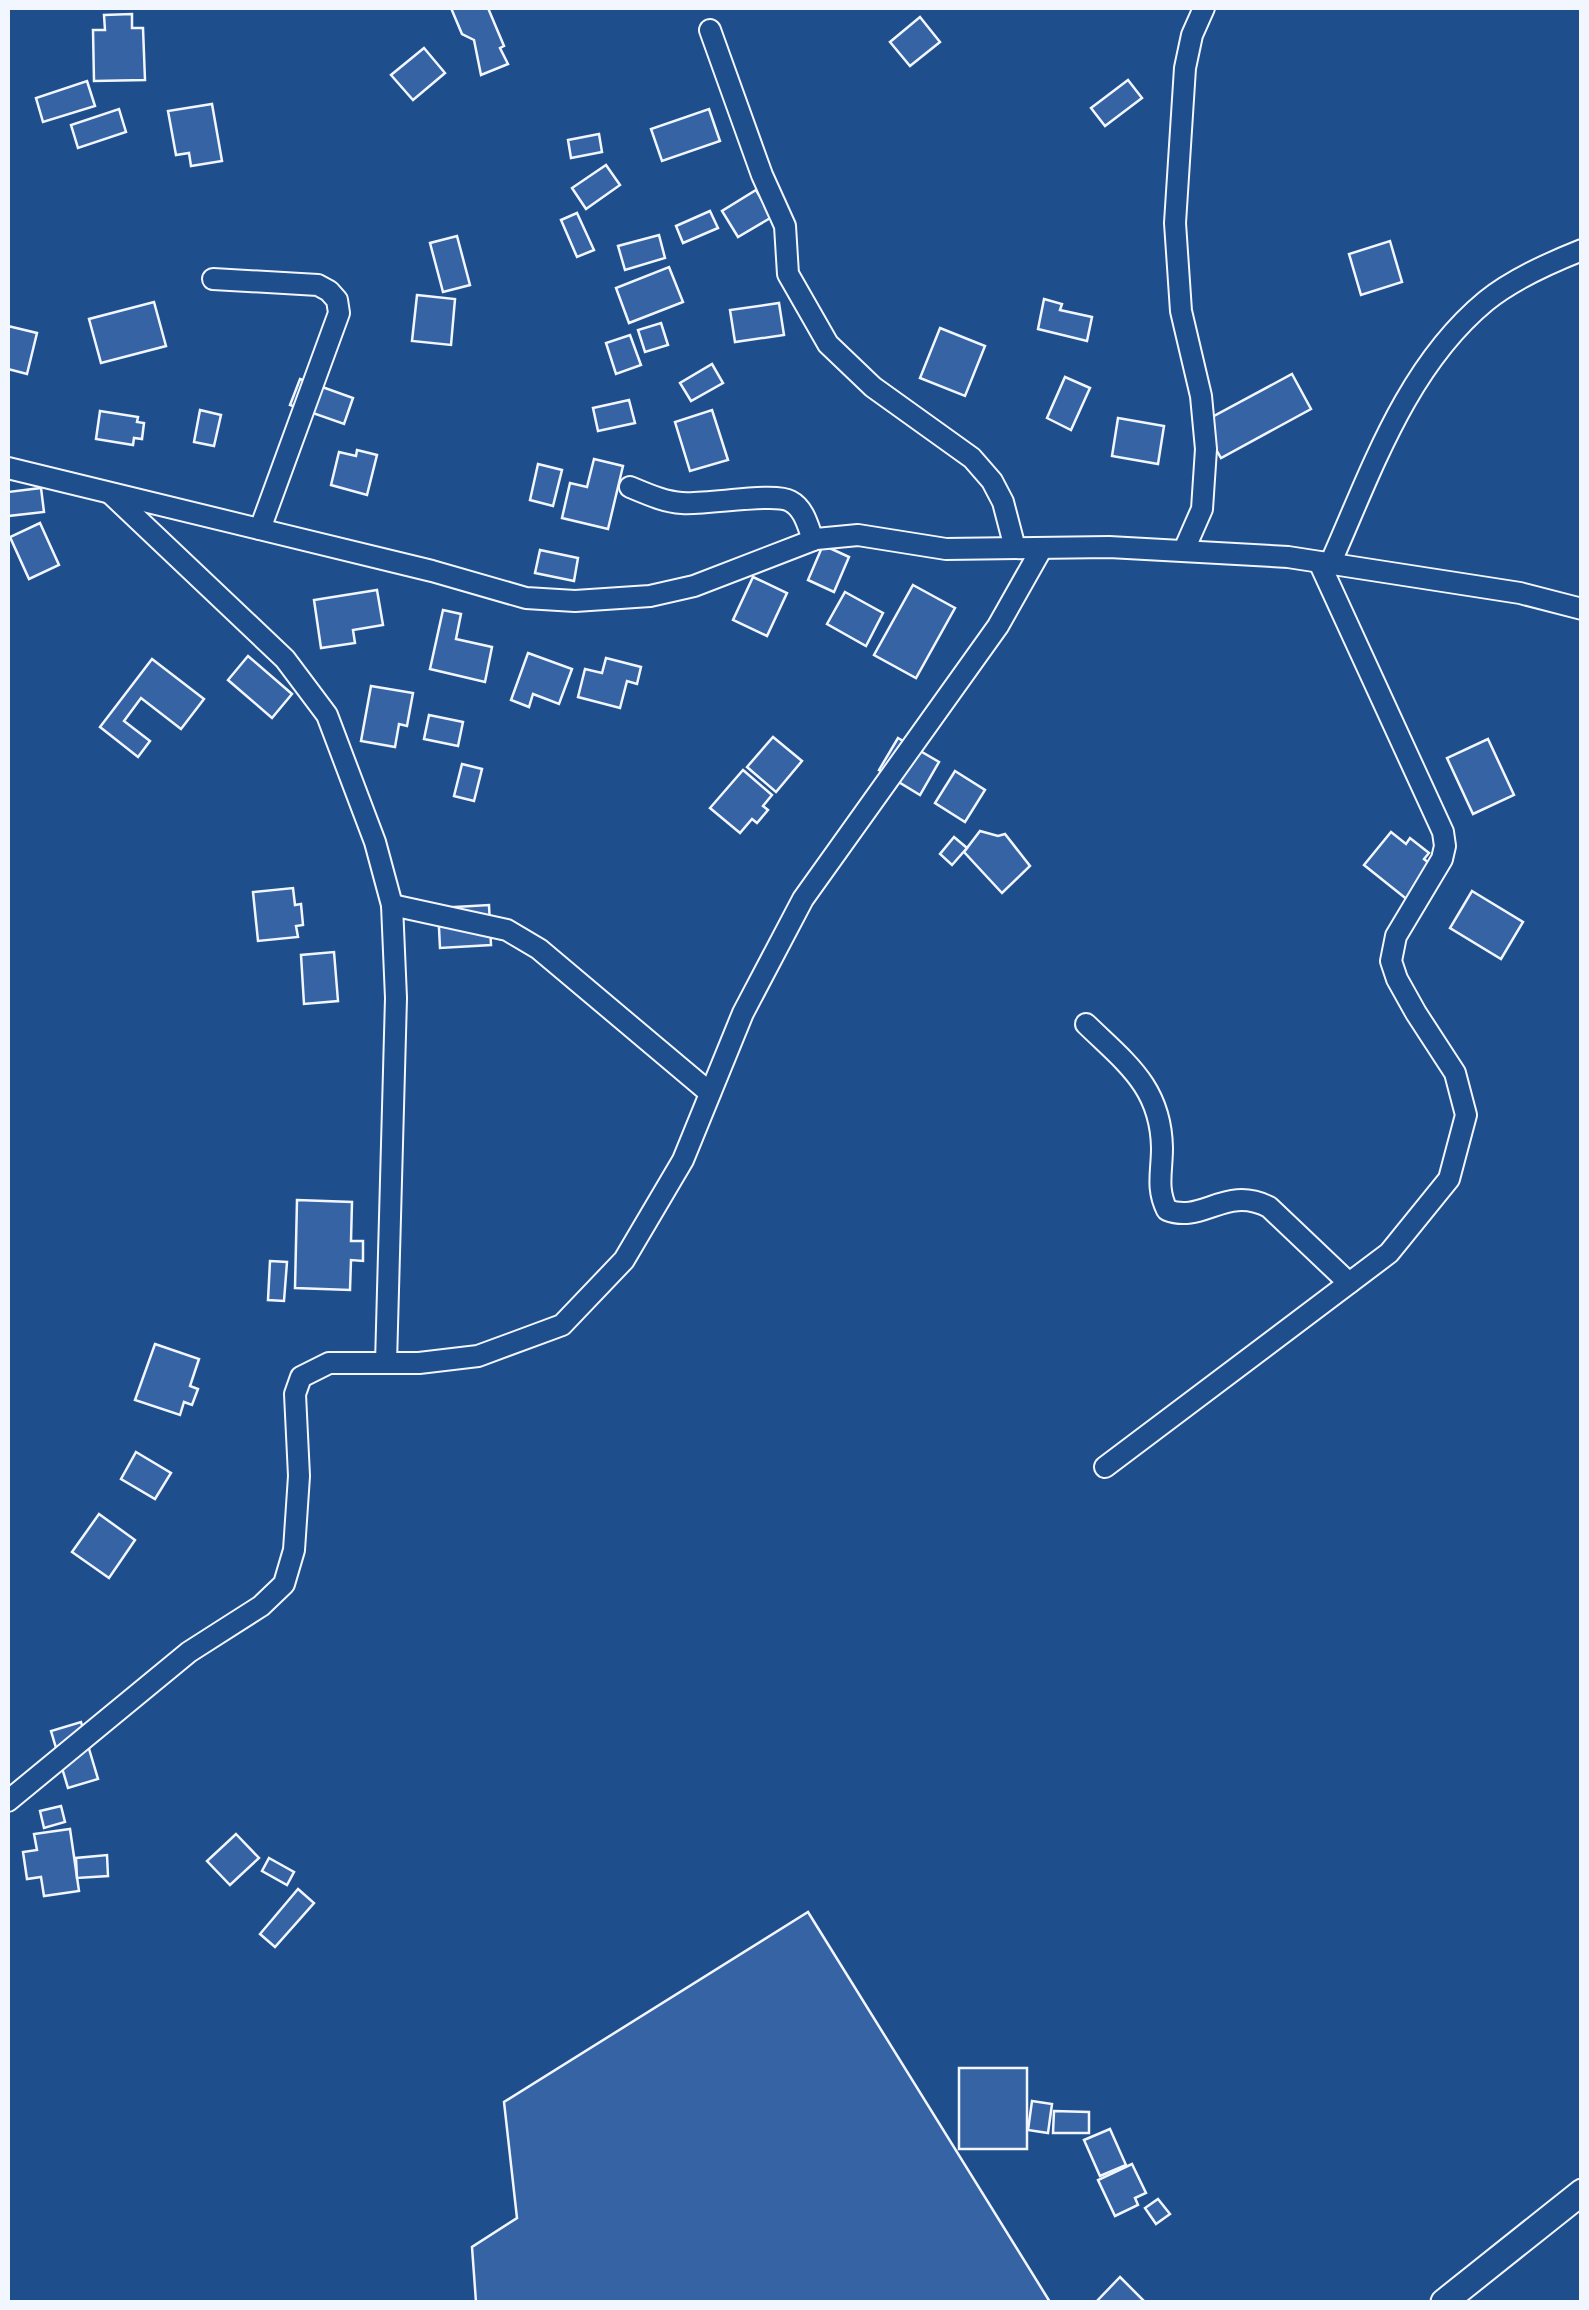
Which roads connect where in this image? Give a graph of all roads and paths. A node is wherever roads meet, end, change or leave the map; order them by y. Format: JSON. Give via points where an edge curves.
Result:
{"nodes":[{"id":1,"x":1201,"y":10,"type":"edge"},
{"id":2,"x":710,"y":30,"type":"dead end"},
{"id":3,"x":1582,"y":250,"type":"edge"},
{"id":4,"x":213,"y":280,"type":"dead end"},
{"id":5,"x":8,"y":468,"type":"edge"},
{"id":6,"x":630,"y":488,"type":"dead end"},
{"id":7,"x":110,"y":492,"type":"junction"},
{"id":8,"x":260,"y":529,"type":"junction"},
{"id":9,"x":813,"y":540,"type":"junction"},
{"id":10,"x":1015,"y":548,"type":"junction"},
{"id":11,"x":1042,"y":548,"type":"junction"},
{"id":12,"x":1184,"y":550,"type":"junction"},
{"id":13,"x":1324,"y":563,"type":"junction"},
{"id":14,"x":1582,"y":608,"type":"edge"},
{"id":15,"x":392,"y":905,"type":"junction"},
{"id":16,"x":1086,"y":1024,"type":"dead end"},
{"id":17,"x":710,"y":1093,"type":"junction"},
{"id":18,"x":1348,"y":1283,"type":"junction"},
{"id":19,"x":386,"y":1363,"type":"junction"},
{"id":20,"x":1104,"y":1467,"type":"dead end"},
{"id":21,"x":8,"y":1801,"type":"edge"},
{"id":22,"x":1582,"y":2192,"type":"edge"},
{"id":23,"x":1444,"y":2302,"type":"edge"}],
"edges":[{"from":1,"to":12,"type":"street","via":[[1185,68],[1175,223],[1181,311],[1206,448],[1202,508]]},
{"from":2,"to":10,"type":"street","via":[[786,226],[788,274],[828,344],[972,458],[1004,502]]},
{"from":3,"to":13,"type":"street","via":[[1489,298],[1452,334],[1394,422]]},
{"from":4,"to":8,"type":"street","via":[[318,285],[337,300],[326,352]]},
{"from":5,"to":7,"type":"street"},
{"from":6,"to":9,"type":"street","via":[[682,503],[786,498],[803,513]]},
{"from":7,"to":8,"type":"street"},
{"from":7,"to":15,"type":"street","via":[[284,660],[326,715]]},
{"from":8,"to":9,"type":"street","via":[[526,598],[575,601],[694,586]]},
{"from":9,"to":10,"type":"street","via":[[858,535],[946,548]]},
{"from":10,"to":11,"type":"street"},
{"from":11,"to":12,"type":"street"},
{"from":11,"to":17,"type":"street","via":[[998,626],[803,900]]},
{"from":12,"to":13,"type":"street"},
{"from":13,"to":14,"type":"street"},
{"from":13,"to":18,"type":"street","via":[[1443,832],[1442,859],[1396,936],[1391,961],[1455,1073],[1466,1115],[1449,1178],[1389,1253]]},
{"from":15,"to":17,"type":"street","via":[[507,930],[539,949]]},
{"from":15,"to":19,"type":"street","via":[[396,998]]},
{"from":16,"to":18,"type":"street","via":[[1146,1086],[1159,1115],[1159,1183],[1168,1210],[1179,1215],[1253,1199]]},
{"from":17,"to":19,"type":"street","via":[[684,1160],[624,1260],[562,1325],[478,1356]]},
{"from":18,"to":20,"type":"street"},
{"from":19,"to":21,"type":"street","via":[[329,1363],[301,1377],[295,1394],[294,1550],[284,1584],[189,1652]]},
{"from":22,"to":23,"type":"street"}]}
